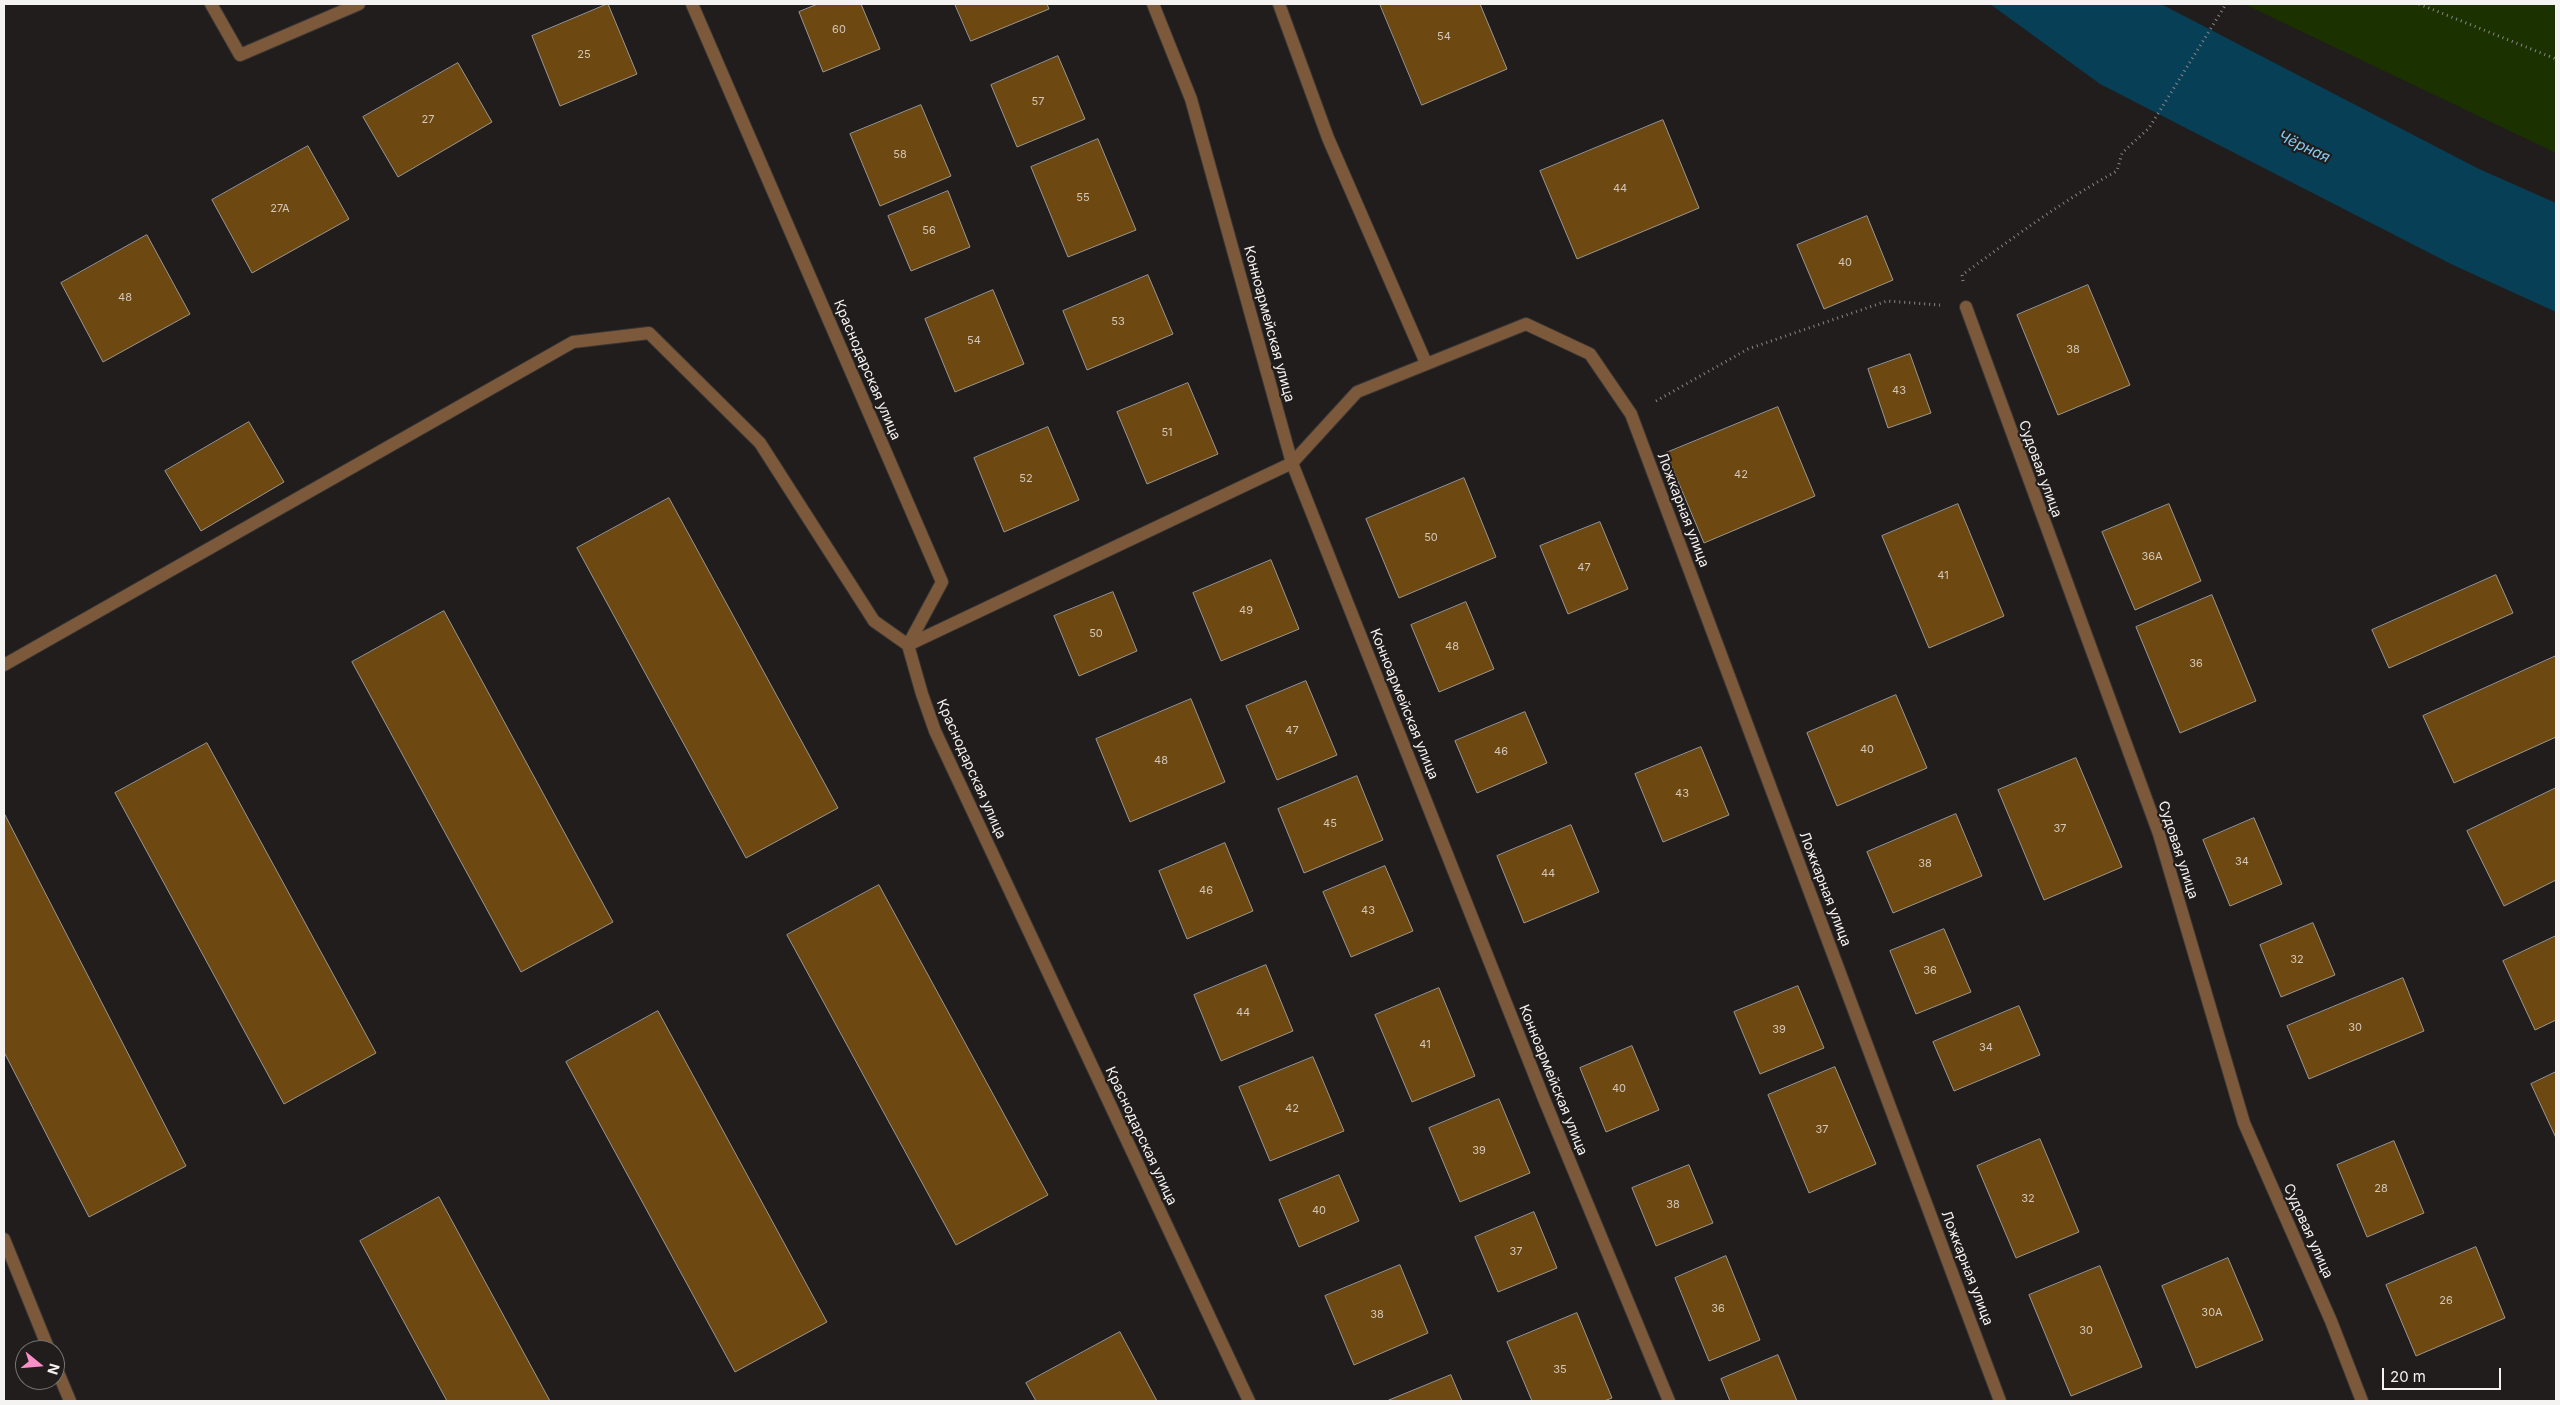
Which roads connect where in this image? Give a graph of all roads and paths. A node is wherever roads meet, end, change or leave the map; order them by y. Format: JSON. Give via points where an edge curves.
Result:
{"nodes":[{"id":1,"x":211,"y":4,"type":"edge"},
{"id":2,"x":359,"y":4,"type":"edge"},
{"id":3,"x":692,"y":4,"type":"edge"},
{"id":4,"x":1153,"y":4,"type":"edge"},
{"id":5,"x":1279,"y":4,"type":"edge"},
{"id":6,"x":2226,"y":4,"type":"edge"},
{"id":7,"x":2419,"y":4,"type":"edge"},
{"id":8,"x":2556,"y":59,"type":"edge"},
{"id":9,"x":1966,"y":307,"type":"junction"},
{"id":10,"x":1426,"y":363,"type":"junction"},
{"id":11,"x":1631,"y":414,"type":"junction"},
{"id":12,"x":1292,"y":463,"type":"junction"},
{"id":13,"x":908,"y":645,"type":"junction"},
{"id":14,"x":4,"y":666,"type":"edge"},
{"id":15,"x":4,"y":1239,"type":"edge"},
{"id":16,"x":45,"y":1340,"type":"edge"},
{"id":17,"x":65,"y":1389,"type":"edge"},
{"id":18,"x":70,"y":1401,"type":"edge"},
{"id":19,"x":1249,"y":1401,"type":"edge"},
{"id":20,"x":1669,"y":1401,"type":"edge"},
{"id":21,"x":2000,"y":1401,"type":"edge"},
{"id":22,"x":2362,"y":1401,"type":"edge"}],
"edges":[{"from":1,"to":2,"type":"street","via":[[240,55]]},
{"from":3,"to":13,"type":"street","name":"Краснодарская улица","via":[[942,582]]},
{"from":4,"to":12,"type":"street","name":"Конноармейская улица","via":[[1191,99]]},
{"from":5,"to":10,"type":"street","via":[[1328,138]]},
{"from":6,"to":9,"type":"path","via":[[2149,128],[2122,153],[2117,171],[2078,192],[1962,275]]},
{"from":7,"to":8,"type":"path"},
{"from":9,"to":11,"type":"path","via":[[1887,301],[1748,349]]},
{"from":9,"to":22,"type":"street","name":"Судовая улица","via":[[2159,834],[2244,1123],[2332,1321]]},
{"from":10,"to":11,"type":"street","name":"Ложкарная улица","via":[[1526,324],[1590,354]]},
{"from":10,"to":12,"type":"street","name":"Ложкарная улица","via":[[1357,392]]},
{"from":11,"to":21,"type":"street","name":"Ложкарная улица"},
{"from":12,"to":13,"type":"street"},
{"from":12,"to":20,"type":"street","name":"Конноармейская улица","via":[[1544,1100]]},
{"from":13,"to":14,"type":"street","via":[[874,621],[760,443],[649,333],[573,342]]},
{"from":13,"to":19,"type":"street","name":"Краснодарская улица","via":[[935,731]]},
{"from":15,"to":16,"type":"street"},
{"from":17,"to":18,"type":"street"}]}
